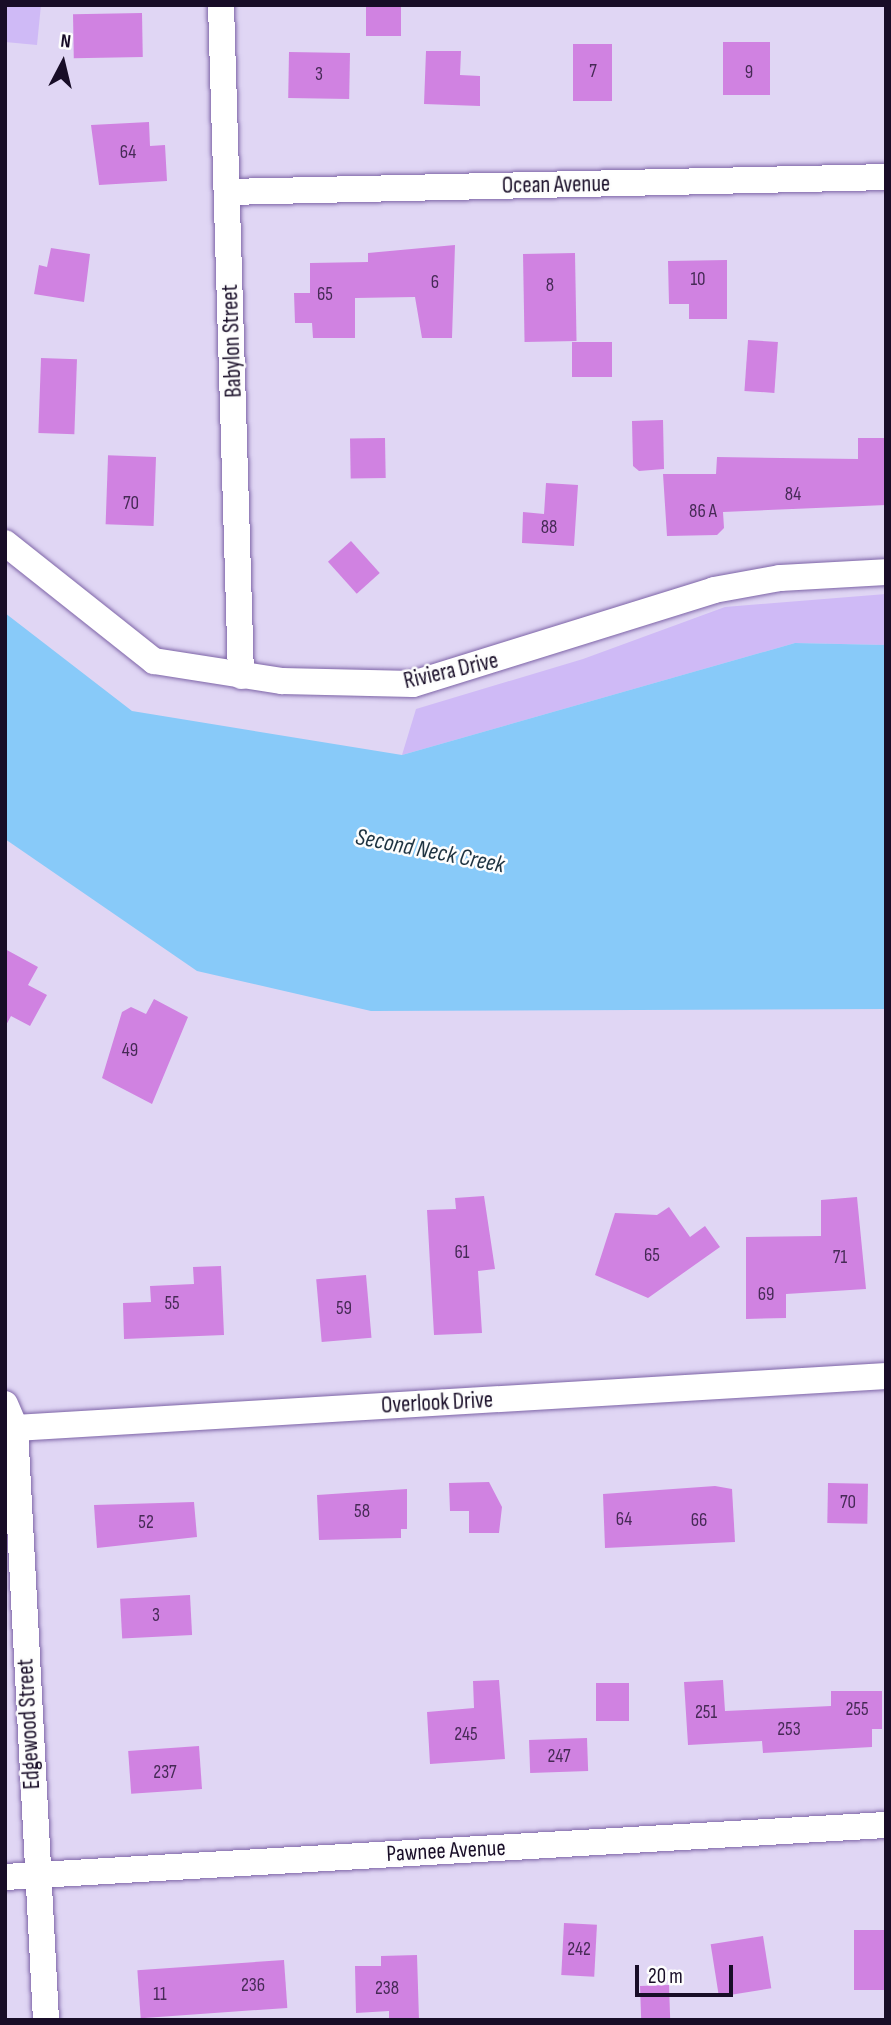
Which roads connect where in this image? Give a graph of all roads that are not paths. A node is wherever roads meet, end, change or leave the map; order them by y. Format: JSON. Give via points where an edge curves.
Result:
{"nodes":[{"id":1,"x":221,"y":5,"type":"edge"},
{"id":2,"x":886,"y":177,"type":"edge"},
{"id":3,"x":227,"y":192,"type":"junction"},
{"id":4,"x":5,"y":543,"type":"edge"},
{"id":5,"x":886,"y":572,"type":"edge"},
{"id":6,"x":242,"y":676,"type":"junction"},
{"id":7,"x":886,"y":1376,"type":"edge"},
{"id":8,"x":8,"y":1420,"type":"edge"},
{"id":9,"x":886,"y":1825,"type":"edge"},
{"id":10,"x":36,"y":1875,"type":"junction"},
{"id":11,"x":5,"y":1877,"type":"edge"},
{"id":12,"x":46,"y":2020,"type":"edge"}],
"edges":[{"from":1,"to":3,"type":"street","name":"Babylon Street"},
{"from":2,"to":3,"type":"street","name":"Ocean Avenue"},
{"from":3,"to":6,"type":"street","name":"Babylon Street"},
{"from":4,"to":6,"type":"street","name":"Riviera Drive","via":[[154,661]]},
{"from":5,"to":6,"type":"street","name":"Riviera Drive","via":[[780,578],[714,590],[413,684]]},
{"from":7,"to":8,"type":"street","name":"Overlook Drive"},
{"from":8,"to":10,"type":"street","name":"Edgewood Street"},
{"from":9,"to":10,"type":"street","name":"Pawnee Avenue"},
{"from":10,"to":11,"type":"street","name":"Pawnee Avenue"},
{"from":10,"to":12,"type":"street","name":"Edgewood Street"}]}
